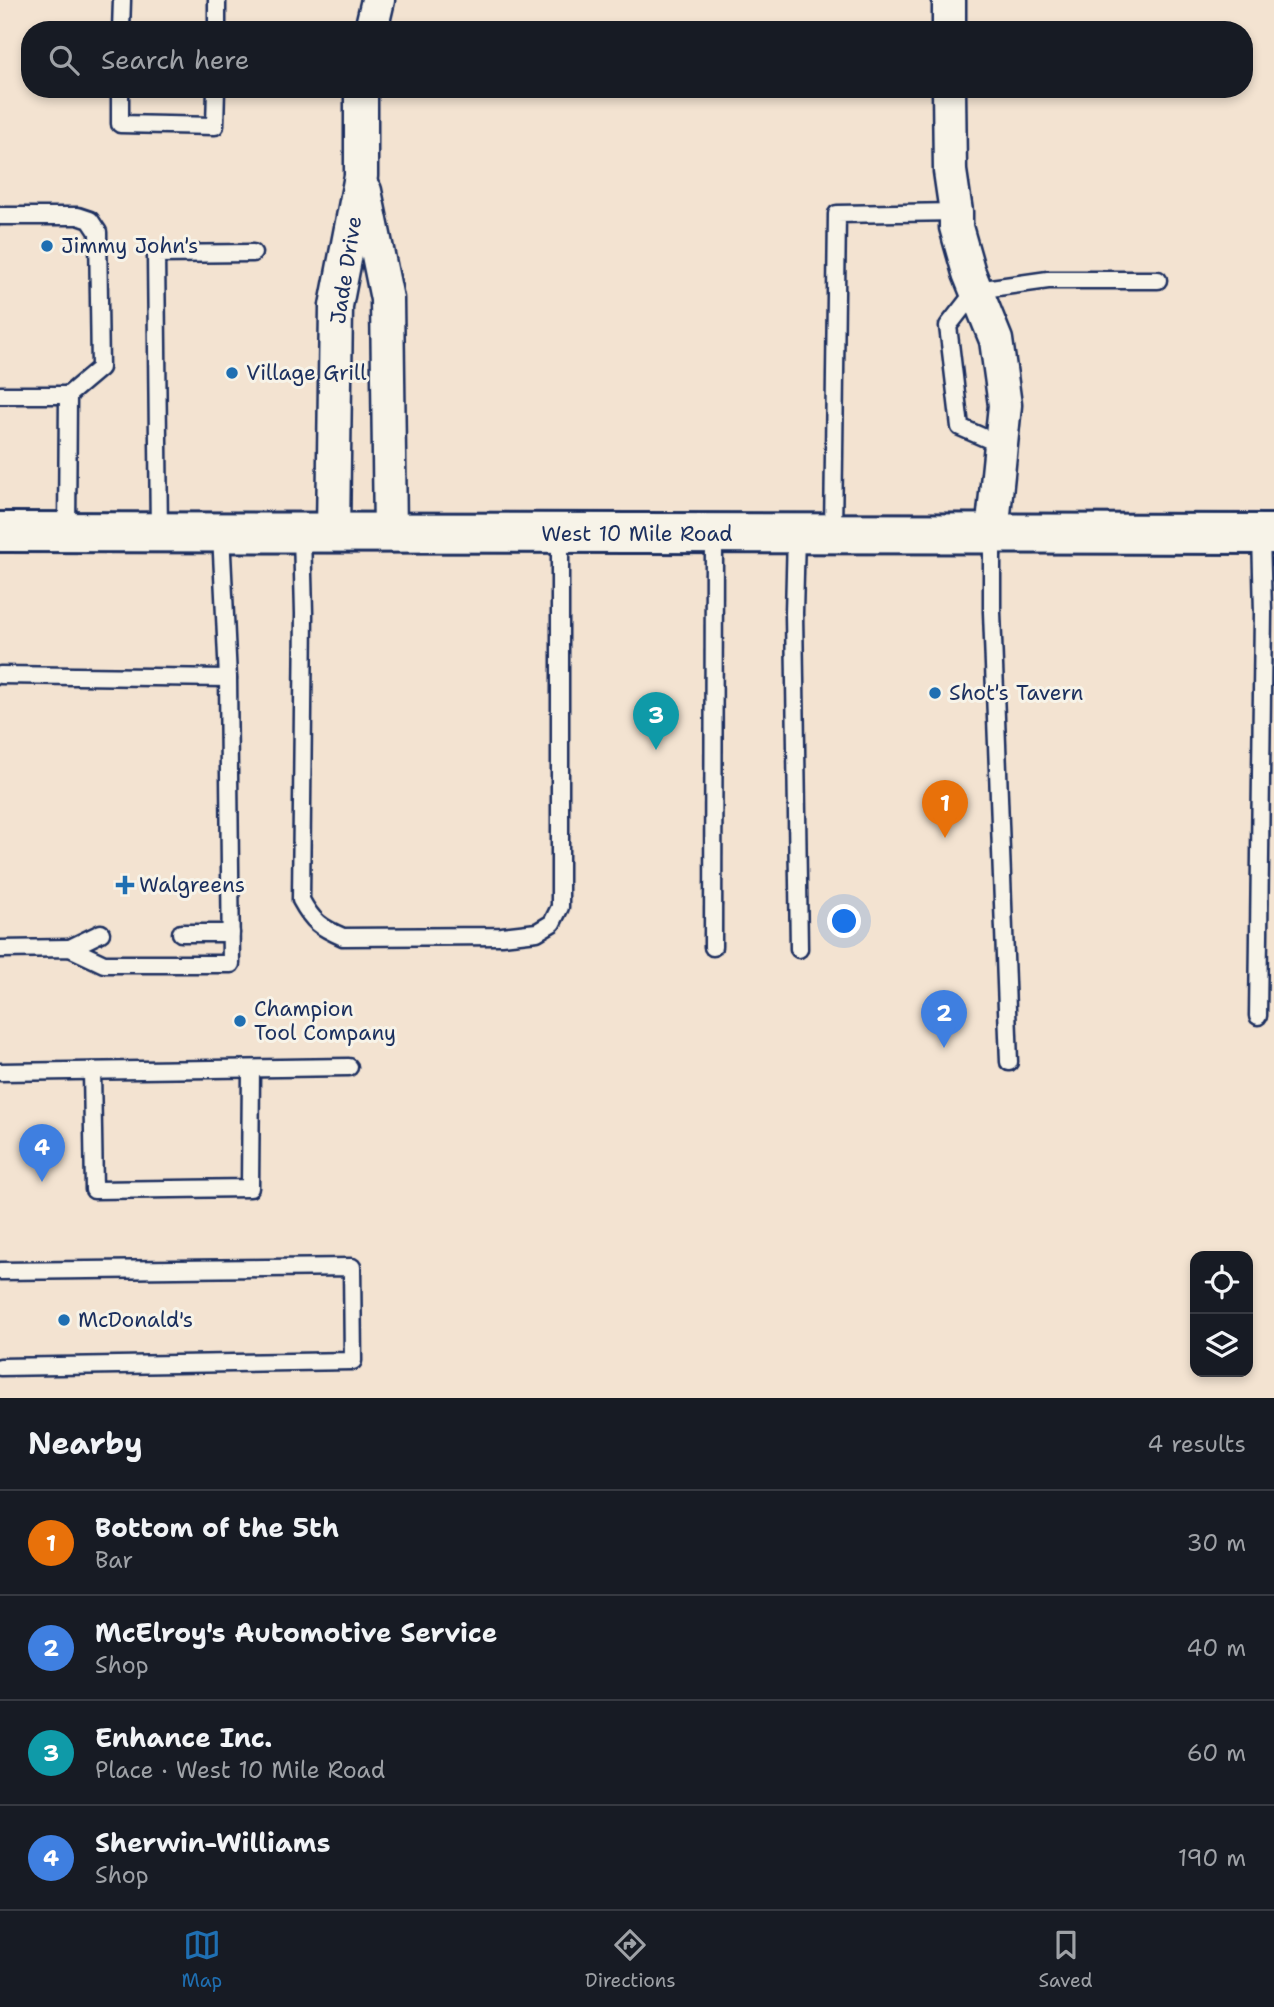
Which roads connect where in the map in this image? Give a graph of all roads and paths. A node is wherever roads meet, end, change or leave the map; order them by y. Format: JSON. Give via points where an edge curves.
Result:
{"nodes":[{"id":1,"x":122,"y":0,"type":"edge"},
{"id":2,"x":217,"y":0,"type":"edge"},
{"id":3,"x":378,"y":0,"type":"edge"},
{"id":4,"x":949,"y":0,"type":"edge"},
{"id":5,"x":121,"y":21,"type":"edge"},
{"id":6,"x":217,"y":21,"type":"edge"},
{"id":7,"x":374,"y":21,"type":"edge"},
{"id":8,"x":949,"y":21,"type":"edge"},
{"id":9,"x":120,"y":98,"type":"edge"},
{"id":10,"x":216,"y":98,"type":"edge"},
{"id":11,"x":361,"y":98,"type":"edge"},
{"id":12,"x":949,"y":98,"type":"edge"},
{"id":13,"x":361,"y":176,"type":"junction"},
{"id":14,"x":956,"y":212,"type":"junction"},
{"id":15,"x":0,"y":216,"type":"edge"},
{"id":16,"x":253,"y":253,"type":"dead end"},
{"id":17,"x":1158,"y":280,"type":"dead end"},
{"id":18,"x":976,"y":290,"type":"junction"},
{"id":19,"x":0,"y":395,"type":"edge"},
{"id":20,"x":68,"y":395,"type":"junction"},
{"id":21,"x":1001,"y":444,"type":"junction"},
{"id":22,"x":67,"y":532,"type":"junction"},
{"id":23,"x":0,"y":533,"type":"edge"},
{"id":24,"x":159,"y":533,"type":"junction"},
{"id":25,"x":221,"y":533,"type":"junction"},
{"id":26,"x":317,"y":533,"type":"junction"},
{"id":27,"x":390,"y":533,"type":"junction"},
{"id":28,"x":560,"y":533,"type":"junction"},
{"id":29,"x":714,"y":534,"type":"junction"},
{"id":30,"x":814,"y":534,"type":"junction"},
{"id":31,"x":992,"y":534,"type":"junction"},
{"id":32,"x":1267,"y":534,"type":"edge"},
{"id":33,"x":0,"y":674,"type":"edge"},
{"id":34,"x":228,"y":678,"type":"junction"},
{"id":35,"x":101,"y":933,"type":"dead end"},
{"id":36,"x":181,"y":933,"type":"dead end"},
{"id":37,"x":231,"y":933,"type":"junction"},
{"id":38,"x":713,"y":947,"type":"dead end"},
{"id":39,"x":70,"y":948,"type":"junction"},
{"id":40,"x":0,"y":949,"type":"edge"},
{"id":41,"x":799,"y":949,"type":"dead end"},
{"id":42,"x":1258,"y":1016,"type":"dead end"},
{"id":43,"x":1009,"y":1062,"type":"dead end"},
{"id":44,"x":349,"y":1068,"type":"dead end"},
{"id":45,"x":251,"y":1069,"type":"junction"},
{"id":46,"x":92,"y":1071,"type":"junction"},
{"id":47,"x":0,"y":1072,"type":"edge"},
{"id":48,"x":0,"y":1271,"type":"edge"},
{"id":49,"x":0,"y":1367,"type":"edge"}],
"edges":[{"from":1,"to":5,"type":"lane"},
{"from":2,"to":6,"type":"lane"},
{"from":3,"to":7,"type":"street"},
{"from":4,"to":8,"type":"street"},
{"from":9,"to":10,"type":"lane","via":[[120,124],[215,126]]},
{"from":11,"to":13,"type":"street","name":"Jade Drive"},
{"from":12,"to":14,"type":"street","via":[[950,171]]},
{"from":13,"to":26,"type":"street","name":"Jade Drive","via":[[336,306]]},
{"from":13,"to":27,"type":"street","name":"Jade Drive","via":[[387,299]]},
{"from":14,"to":18,"type":"street","via":[[956,228]]},
{"from":14,"to":30,"type":"lane","via":[[837,214]]},
{"from":15,"to":20,"type":"lane","via":[[78,216],[90,220],[99,232],[100,368]]},
{"from":16,"to":24,"type":"lane","via":[[156,254]]},
{"from":17,"to":18,"type":"lane","via":[[1048,280]]},
{"from":18,"to":21,"type":"street","via":[[996,340],[1005,405]]},
{"from":18,"to":21,"type":"lane","via":[[948,326],[960,426]]},
{"from":19,"to":20,"type":"lane"},
{"from":20,"to":22,"type":"lane"},
{"from":21,"to":31,"type":"street"},
{"from":22,"to":23,"type":"street","name":"West 10 Mile Road"},
{"from":22,"to":24,"type":"street","name":"West 10 Mile Road"},
{"from":24,"to":25,"type":"street","name":"West 10 Mile Road"},
{"from":25,"to":26,"type":"street","name":"West 10 Mile Road"},
{"from":25,"to":34,"type":"lane"},
{"from":26,"to":27,"type":"street","name":"West 10 Mile Road"},
{"from":26,"to":28,"type":"lane","via":[[304,627],[302,900],[322,928],[356,937],[502,936],[537,932],[552,923],[560,907]]},
{"from":27,"to":28,"type":"street","name":"West 10 Mile Road"},
{"from":28,"to":29,"type":"street","name":"West 10 Mile Road"},
{"from":29,"to":30,"type":"street","name":"West 10 Mile Road"},
{"from":29,"to":38,"type":"lane"},
{"from":30,"to":31,"type":"street","name":"West 10 Mile Road"},
{"from":30,"to":41,"type":"lane","via":[[794,612]]},
{"from":31,"to":32,"type":"street","name":"West 10 Mile Road"},
{"from":31,"to":43,"type":"lane"},
{"from":32,"to":42,"type":"lane"},
{"from":33,"to":34,"type":"lane"},
{"from":34,"to":37,"type":"lane"},
{"from":35,"to":39,"type":"lane"},
{"from":36,"to":37,"type":"lane"},
{"from":37,"to":39,"type":"lane","via":[[231,964],[103,964]]},
{"from":39,"to":40,"type":"lane"},
{"from":44,"to":45,"type":"lane"},
{"from":45,"to":46,"type":"lane"},
{"from":45,"to":46,"type":"lane","via":[[250,1188],[94,1191]]},
{"from":46,"to":47,"type":"lane"},
{"from":48,"to":49,"type":"lane","via":[[352,1267],[353,1361]]}]}
